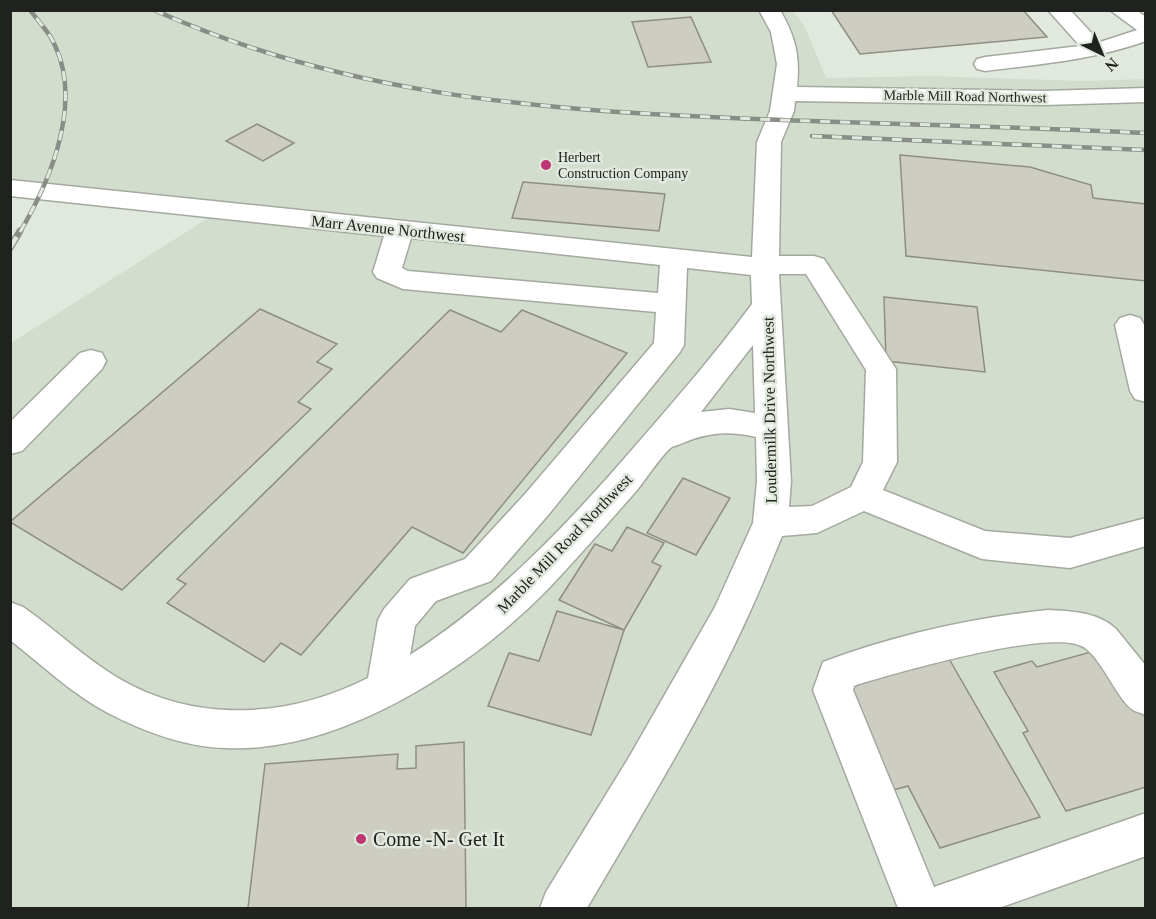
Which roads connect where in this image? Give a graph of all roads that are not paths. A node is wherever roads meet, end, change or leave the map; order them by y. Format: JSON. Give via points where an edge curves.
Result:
{"nodes":[{"id":1,"x":769,"y":10,"type":"edge"},
{"id":2,"x":1058,"y":10,"type":"edge"},
{"id":3,"x":1120,"y":10,"type":"edge"},
{"id":4,"x":1146,"y":26,"type":"edge"},
{"id":5,"x":1146,"y":34,"type":"edge"},
{"id":6,"x":1095,"y":50,"type":"junction"},
{"id":7,"x":985,"y":64,"type":"dead end"},
{"id":8,"x":784,"y":94,"type":"junction"},
{"id":9,"x":1146,"y":95,"type":"edge"},
{"id":10,"x":10,"y":188,"type":"edge"},
{"id":11,"x":400,"y":230,"type":"junction"},
{"id":12,"x":674,"y":258,"type":"junction"},
{"id":13,"x":765,"y":267,"type":"junction"},
{"id":14,"x":671,"y":304,"type":"junction"},
{"id":15,"x":767,"y":304,"type":"junction"},
{"id":16,"x":1130,"y":325,"type":"dead end"},
{"id":17,"x":91,"y":361,"type":"dead end"},
{"id":18,"x":1146,"y":391,"type":"edge"},
{"id":19,"x":772,"y":429,"type":"junction"},
{"id":20,"x":661,"y":439,"type":"junction"},
{"id":21,"x":10,"y":442,"type":"edge"},
{"id":22,"x":863,"y":496,"type":"junction"},
{"id":23,"x":770,"y":523,"type":"junction"},
{"id":24,"x":1146,"y":532,"type":"edge"},
{"id":25,"x":10,"y":618,"type":"edge"},
{"id":26,"x":385,"y":689,"type":"junction"},
{"id":27,"x":1146,"y":697,"type":"edge"},
{"id":28,"x":1146,"y":834,"type":"edge"},
{"id":29,"x":562,"y":909,"type":"edge"},
{"id":30,"x":920,"y":909,"type":"edge"},
{"id":31,"x":938,"y":909,"type":"edge"}],
"edges":[{"from":1,"to":8,"type":"street","name":"Loudermilk Drive Northwest","via":[[787,49]]},
{"from":2,"to":6,"type":"street"},
{"from":3,"to":4,"type":"street"},
{"from":5,"to":6,"type":"street"},
{"from":6,"to":7,"type":"street"},
{"from":8,"to":9,"type":"street","name":"Marble Mill Road Northwest","via":[[1043,98]]},
{"from":8,"to":13,"type":"street","name":"Loudermilk Drive Northwest","via":[[782,111],[769,142]]},
{"from":10,"to":11,"type":"street","name":"Marr Avenue Northwest"},
{"from":11,"to":12,"type":"street","name":"Marr Avenue Northwest"},
{"from":11,"to":14,"type":"street","via":[[387,272],[403,280]]},
{"from":12,"to":13,"type":"street","name":"Marr Avenue Northwest"},
{"from":12,"to":14,"type":"street"},
{"from":13,"to":15,"type":"street","name":"Loudermilk Drive Northwest"},
{"from":13,"to":22,"type":"street","name":"Marr Avenue Northwest","via":[[814,266],[881,369],[880,462]]},
{"from":14,"to":26,"type":"street","via":[[669,345],[537,504],[478,570],[423,590],[398,620]]},
{"from":15,"to":19,"type":"street","name":"Loudermilk Drive Northwest"},
{"from":15,"to":20,"type":"street","name":"Marble Mill Road Northwest"},
{"from":16,"to":18,"type":"street"},
{"from":17,"to":21,"type":"street"},
{"from":19,"to":20,"type":"street","name":"Marble Mill Road Northwest","via":[[738,419],[702,422]]},
{"from":19,"to":23,"type":"street","name":"Loudermilk Drive Northwest","via":[[774,481]]},
{"from":20,"to":26,"type":"street","name":"Marble Mill Road Northwest","via":[[521,593],[471,637]]},
{"from":22,"to":23,"type":"street","via":[[817,519]]},
{"from":22,"to":24,"type":"street","via":[[982,545],[1070,553]]},
{"from":23,"to":29,"type":"street","name":"Loudermilk Drive Northwest","via":[[703,665]]},
{"from":25,"to":26,"type":"street","name":"Marble Mill Road Northwest","via":[[101,688],[141,710],[190,725],[218,730],[290,724],[346,707]]},
{"from":27,"to":30,"type":"street","via":[[1097,634],[1075,626],[1023,629],[932,646],[837,674],[833,690]]},
{"from":28,"to":31,"type":"street"}]}
